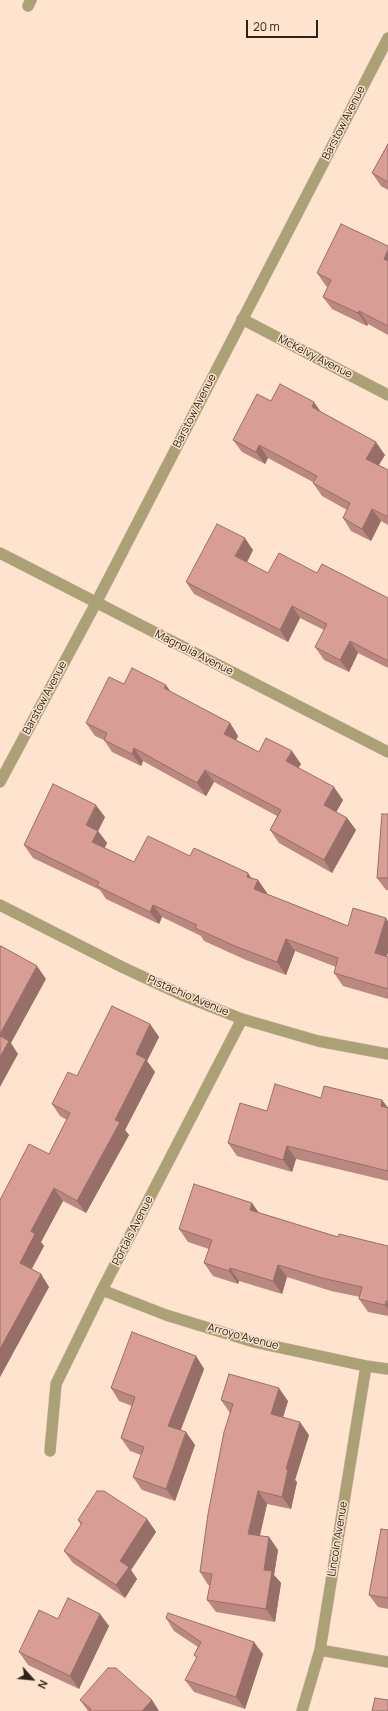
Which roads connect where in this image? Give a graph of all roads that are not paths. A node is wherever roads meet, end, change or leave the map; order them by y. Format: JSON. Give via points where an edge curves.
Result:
{"nodes":[{"id":1,"x":388,"y":38,"type":"edge"},
{"id":2,"x":385,"y":52,"type":"edge"},
{"id":3,"x":242,"y":319,"type":"junction"},
{"id":4,"x":388,"y":395,"type":"edge"},
{"id":5,"x":0,"y":553,"type":"edge"},
{"id":6,"x":96,"y":603,"type":"junction"},
{"id":7,"x":388,"y":752,"type":"edge"},
{"id":8,"x":0,"y":782,"type":"edge"},
{"id":9,"x":0,"y":905,"type":"edge"},
{"id":10,"x":242,"y":1020,"type":"junction"},
{"id":11,"x":388,"y":1054,"type":"edge"},
{"id":12,"x":102,"y":1290,"type":"junction"},
{"id":13,"x":366,"y":1366,"type":"junction"},
{"id":14,"x":388,"y":1369,"type":"edge"},
{"id":15,"x":50,"y":1450,"type":"dead end"},
{"id":16,"x":320,"y":1650,"type":"junction"},
{"id":17,"x":388,"y":1662,"type":"edge"},
{"id":18,"x":302,"y":1711,"type":"edge"}],
"edges":[{"from":1,"to":2,"type":"street","name":"Barstow Avenue"},
{"from":2,"to":3,"type":"street","name":"Barstow Avenue"},
{"from":3,"to":4,"type":"street","name":"McKelvy Avenue"},
{"from":3,"to":6,"type":"street","name":"Barstow Avenue"},
{"from":5,"to":6,"type":"street","name":"Magnolia Avenue"},
{"from":6,"to":7,"type":"street","name":"Magnolia Avenue"},
{"from":6,"to":8,"type":"street","name":"Barstow Avenue"},
{"from":9,"to":10,"type":"street","name":"Pistachio Avenue","via":[[122,967]]},
{"from":10,"to":11,"type":"street","name":"Pistachio Avenue","via":[[318,1041]]},
{"from":10,"to":12,"type":"street","name":"Portals Avenue"},
{"from":12,"to":13,"type":"street","name":"Arroyo Avenue","via":[[166,1315],[254,1342]]},
{"from":12,"to":15,"type":"street","name":"Portals Avenue","via":[[56,1384]]},
{"from":13,"to":14,"type":"street","name":"Arroyo Avenue"},
{"from":13,"to":16,"type":"street","name":"Lincoln Avenue"},
{"from":16,"to":17,"type":"street"},
{"from":16,"to":18,"type":"street","name":"Lincoln Avenue"}]}
